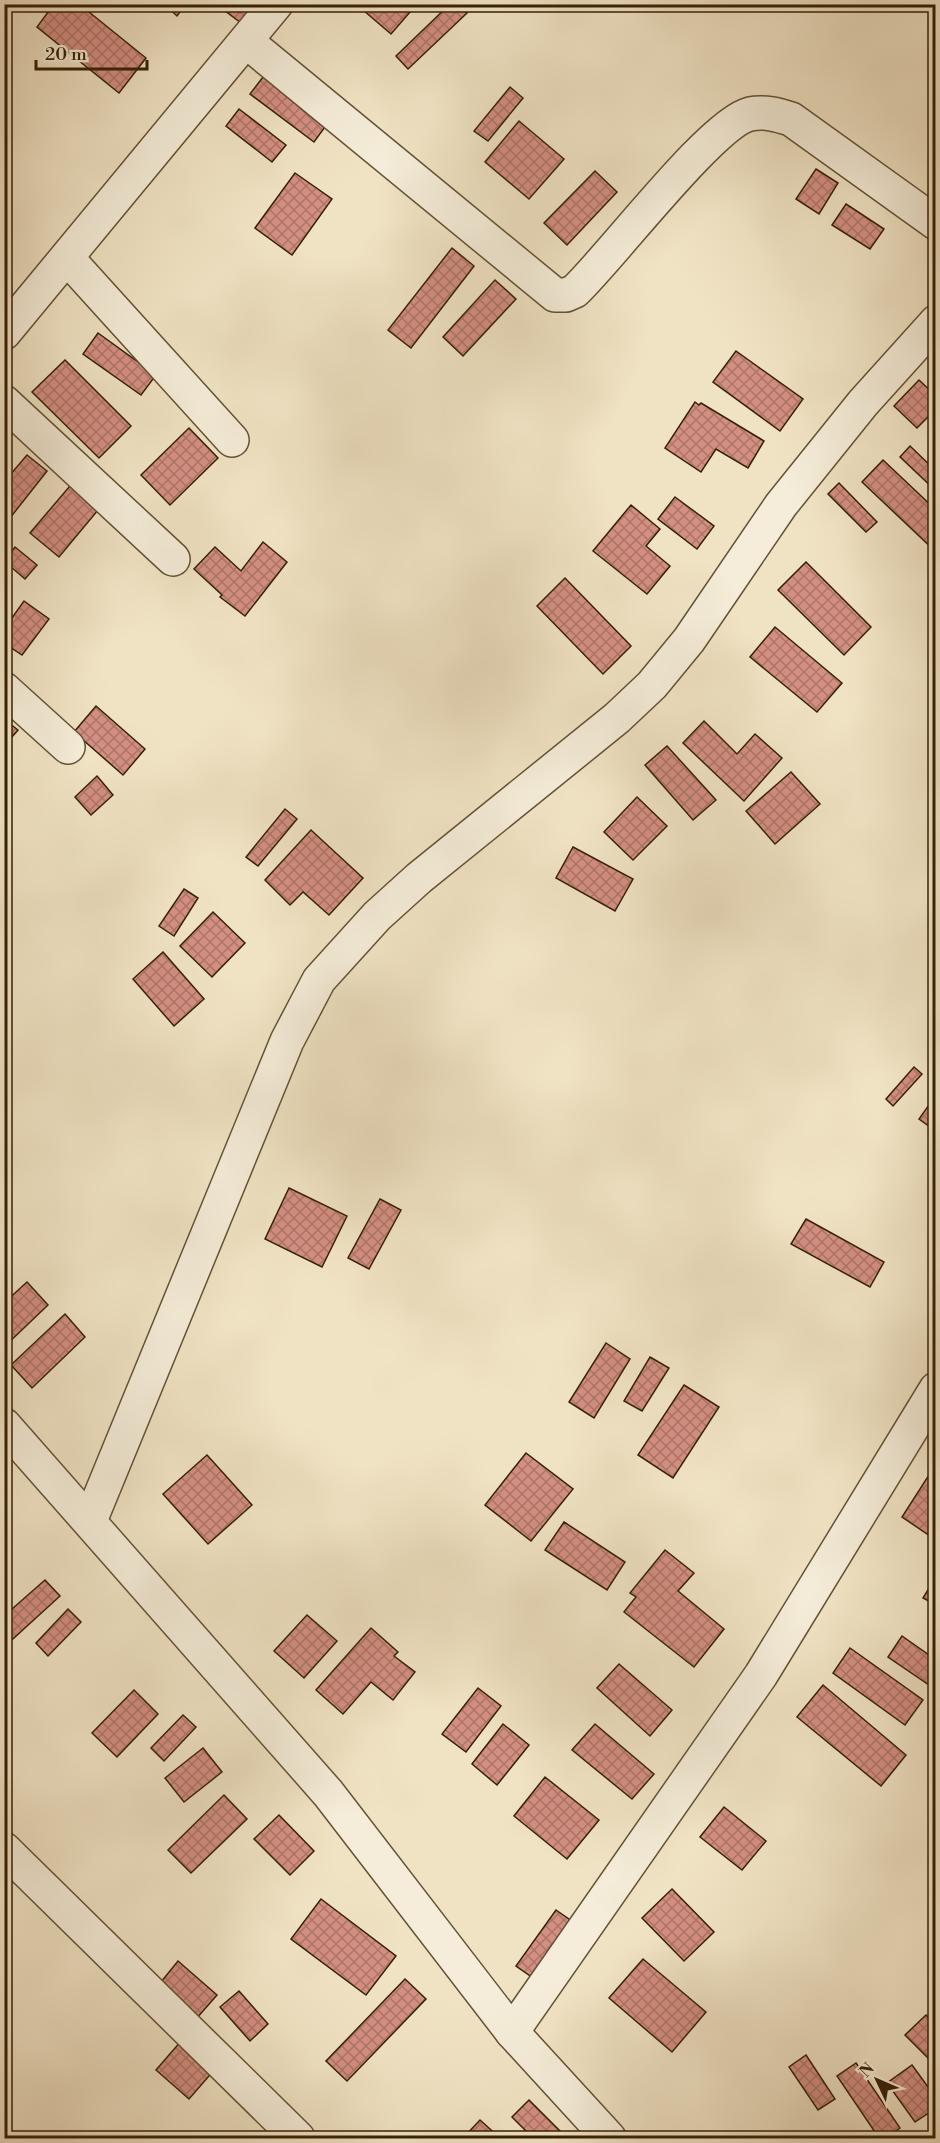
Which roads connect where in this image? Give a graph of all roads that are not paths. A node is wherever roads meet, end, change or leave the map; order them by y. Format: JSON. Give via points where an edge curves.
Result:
{"nodes":[{"id":1,"x":276,"y":4,"type":"edge"},
{"id":2,"x":246,"y":41,"type":"junction"},
{"id":3,"x":936,"y":223,"type":"edge"},
{"id":4,"x":68,"y":259,"type":"junction"},
{"id":5,"x":936,"y":322,"type":"edge"},
{"id":6,"x":4,"y":333,"type":"edge"},
{"id":7,"x":4,"y":402,"type":"edge"},
{"id":8,"x":232,"y":440,"type":"dead end"},
{"id":9,"x":173,"y":559,"type":"dead end"},
{"id":10,"x":4,"y":689,"type":"edge"},
{"id":11,"x":68,"y":747,"type":"dead end"},
{"id":12,"x":936,"y":1389,"type":"edge"},
{"id":13,"x":4,"y":1425,"type":"edge"},
{"id":14,"x":90,"y":1521,"type":"junction"},
{"id":15,"x":4,"y":1849,"type":"edge"},
{"id":16,"x":512,"y":2032,"type":"junction"},
{"id":17,"x":298,"y":2139,"type":"edge"},
{"id":18,"x":609,"y":2139,"type":"edge"}],
"edges":[{"from":1,"to":2,"type":"street"},
{"from":2,"to":3,"type":"street","via":[[549,292],[566,296],[575,291],[711,141],[749,114],[772,113],[791,119]]},
{"from":2,"to":4,"type":"street"},
{"from":4,"to":6,"type":"street"},
{"from":4,"to":8,"type":"street"},
{"from":5,"to":14,"type":"street","via":[[863,403],[781,505],[689,640],[652,685],[376,916],[319,980],[287,1041]]},
{"from":7,"to":9,"type":"street"},
{"from":10,"to":11,"type":"street"},
{"from":12,"to":16,"type":"street","via":[[761,1676]]},
{"from":13,"to":14,"type":"street"},
{"from":14,"to":16,"type":"street","via":[[328,1793]]},
{"from":15,"to":17,"type":"street"},
{"from":16,"to":18,"type":"street"}]}
